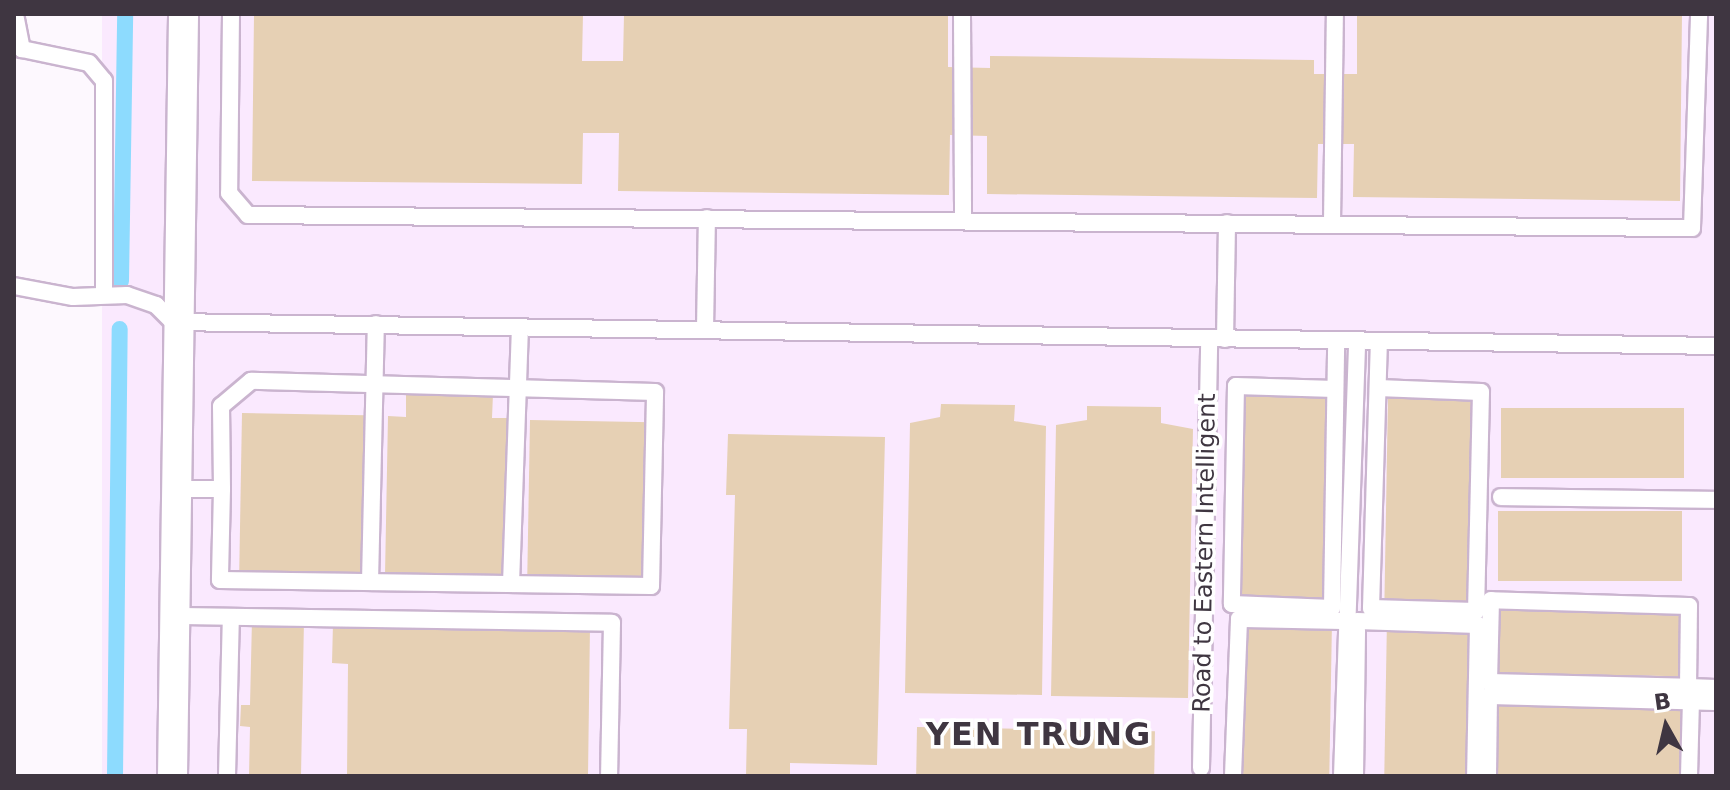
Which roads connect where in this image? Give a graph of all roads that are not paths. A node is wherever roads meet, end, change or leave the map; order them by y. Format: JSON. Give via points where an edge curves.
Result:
{"nodes":[{"id":1,"x":15,"y":14,"type":"edge"},
{"id":2,"x":177,"y":14,"type":"edge"},
{"id":3,"x":190,"y":14,"type":"edge"},
{"id":4,"x":231,"y":14,"type":"edge"},
{"id":5,"x":962,"y":14,"type":"edge"},
{"id":6,"x":1335,"y":14,"type":"edge"},
{"id":7,"x":1699,"y":14,"type":"edge"},
{"id":8,"x":707,"y":218,"type":"junction"},
{"id":9,"x":963,"y":218,"type":"junction"},
{"id":10,"x":1332,"y":222,"type":"junction"},
{"id":11,"x":1227,"y":223,"type":"junction"},
{"id":12,"x":14,"y":286,"type":"edge"},
{"id":13,"x":104,"y":294,"type":"junction"},
{"id":14,"x":180,"y":322,"type":"junction"},
{"id":15,"x":376,"y":324,"type":"junction"},
{"id":16,"x":520,"y":327,"type":"junction"},
{"id":17,"x":705,"y":329,"type":"junction"},
{"id":18,"x":1217,"y":339,"type":"junction"},
{"id":19,"x":1336,"y":340,"type":"junction"},
{"id":20,"x":1357,"y":341,"type":"junction"},
{"id":21,"x":1379,"y":341,"type":"junction"},
{"id":22,"x":1716,"y":346,"type":"edge"},
{"id":23,"x":375,"y":384,"type":"junction"},
{"id":24,"x":517,"y":388,"type":"junction"},
{"id":25,"x":1378,"y":388,"type":"junction"},
{"id":26,"x":1335,"y":389,"type":"junction"},
{"id":27,"x":183,"y":489,"type":"junction"},
{"id":28,"x":222,"y":489,"type":"junction"},
{"id":29,"x":1501,"y":497,"type":"dead end"},
{"id":30,"x":1716,"y":500,"type":"edge"},
{"id":31,"x":370,"y":582,"type":"junction"},
{"id":32,"x":511,"y":584,"type":"junction"},
{"id":33,"x":182,"y":616,"type":"junction"},
{"id":34,"x":1352,"y":616,"type":"junction"},
{"id":35,"x":231,"y":617,"type":"junction"},
{"id":36,"x":1716,"y":688,"type":"edge"},
{"id":37,"x":1690,"y":694,"type":"junction"},
{"id":38,"x":1716,"y":702,"type":"edge"},
{"id":39,"x":1201,"y":768,"type":"dead end"},
{"id":40,"x":166,"y":776,"type":"edge"},
{"id":41,"x":179,"y":776,"type":"edge"},
{"id":42,"x":227,"y":776,"type":"edge"},
{"id":43,"x":609,"y":776,"type":"edge"},
{"id":44,"x":1233,"y":776,"type":"edge"},
{"id":45,"x":1342,"y":776,"type":"edge"},
{"id":46,"x":1355,"y":776,"type":"edge"},
{"id":47,"x":1475,"y":776,"type":"edge"},
{"id":48,"x":1488,"y":776,"type":"edge"},
{"id":49,"x":1689,"y":776,"type":"edge"}],
"edges":[{"from":1,"to":13,"type":"street","via":[[22,49],[89,63],[101,71]]},
{"from":2,"to":14,"type":"street"},
{"from":3,"to":14,"type":"street"},
{"from":4,"to":8,"type":"street","via":[[229,193],[248,215]]},
{"from":5,"to":9,"type":"street"},
{"from":6,"to":10,"type":"street"},
{"from":7,"to":10,"type":"street","via":[[1692,228]]},
{"from":8,"to":9,"type":"street"},
{"from":8,"to":17,"type":"street"},
{"from":9,"to":11,"type":"street"},
{"from":10,"to":11,"type":"street"},
{"from":11,"to":18,"type":"street","name":"Road to Eastern Intelligent"},
{"from":12,"to":13,"type":"street","via":[[73,297]]},
{"from":13,"to":14,"type":"street","via":[[156,305]]},
{"from":14,"to":15,"type":"street"},
{"from":14,"to":27,"type":"street"},
{"from":14,"to":40,"type":"street"},
{"from":15,"to":16,"type":"street"},
{"from":15,"to":23,"type":"street"},
{"from":16,"to":17,"type":"street"},
{"from":16,"to":24,"type":"street"},
{"from":17,"to":18,"type":"street"},
{"from":18,"to":19,"type":"street"},
{"from":18,"to":39,"type":"street","name":"Road to Eastern Intelligent"},
{"from":19,"to":20,"type":"street"},
{"from":19,"to":26,"type":"street"},
{"from":20,"to":21,"type":"street"},
{"from":20,"to":34,"type":"street"},
{"from":21,"to":22,"type":"street"},
{"from":21,"to":25,"type":"street"},
{"from":23,"to":24,"type":"street"},
{"from":23,"to":28,"type":"street","via":[[251,381],[221,406]]},
{"from":23,"to":31,"type":"street"},
{"from":24,"to":32,"type":"street"},
{"from":24,"to":32,"type":"street","via":[[655,392],[651,586]]},
{"from":25,"to":25,"type":"street","via":[[1371,608],[1476,611],[1481,392]]},
{"from":26,"to":26,"type":"street","via":[[1332,608],[1232,604],[1236,386]]},
{"from":27,"to":28,"type":"street"},
{"from":27,"to":33,"type":"street"},
{"from":28,"to":31,"type":"street","via":[[220,580]]},
{"from":29,"to":30,"type":"street"},
{"from":31,"to":32,"type":"street"},
{"from":33,"to":35,"type":"street"},
{"from":33,"to":41,"type":"street"},
{"from":34,"to":44,"type":"street","via":[[1239,619]]},
{"from":34,"to":45,"type":"street"},
{"from":34,"to":46,"type":"street"},
{"from":34,"to":47,"type":"street","via":[[1478,625]]},
{"from":35,"to":42,"type":"street"},
{"from":35,"to":43,"type":"street","via":[[612,623]]},
{"from":36,"to":37,"type":"street"},
{"from":37,"to":37,"type":"street","via":[[1489,682],[1491,600],[1689,606]]},
{"from":37,"to":38,"type":"street"},
{"from":37,"to":48,"type":"street","via":[[1489,696]]},
{"from":37,"to":49,"type":"street"}]}
